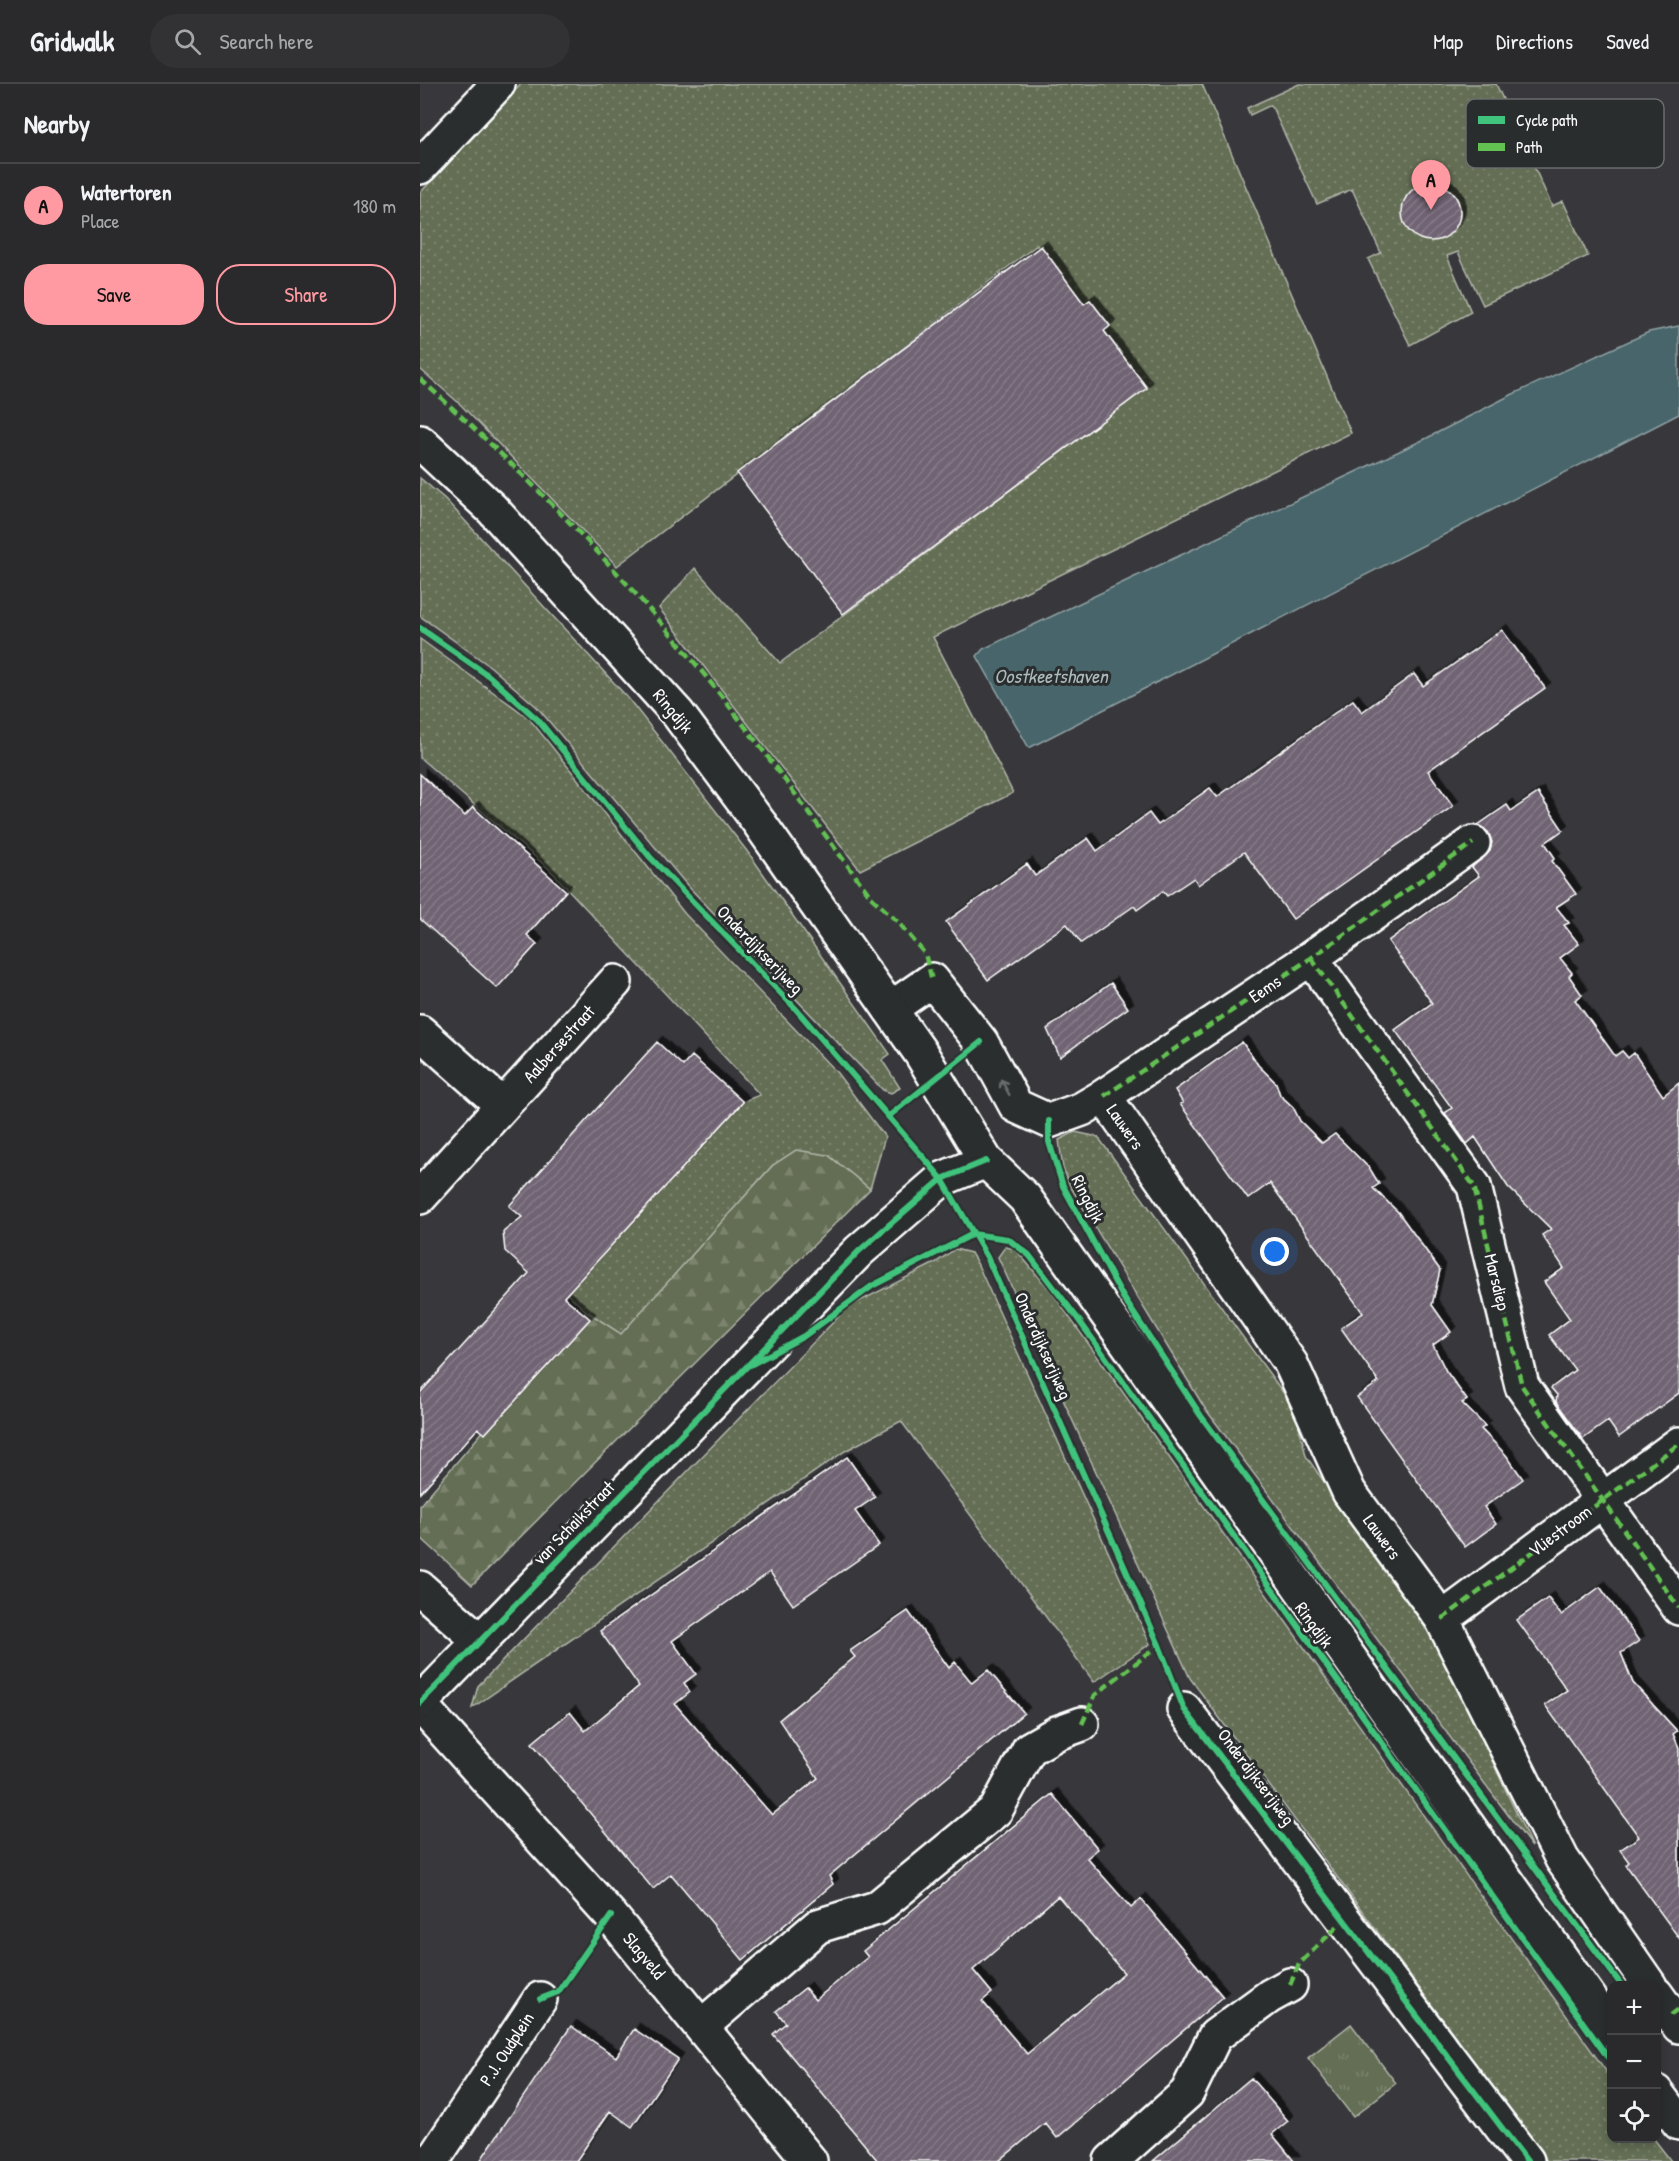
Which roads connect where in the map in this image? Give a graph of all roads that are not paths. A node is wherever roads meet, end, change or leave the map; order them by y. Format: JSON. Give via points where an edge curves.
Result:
{"nodes":[{"id":1,"x":498,"y":84,"type":"edge"},
{"id":2,"x":420,"y":167,"type":"edge"},
{"id":3,"x":420,"y":442,"type":"edge"},
{"id":4,"x":1473,"y":843,"type":"dead end"},
{"id":5,"x":1311,"y":958,"type":"junction"},
{"id":6,"x":615,"y":982,"type":"dead end"},
{"id":7,"x":890,"y":1009,"type":"junction"},
{"id":8,"x":420,"y":1032,"type":"edge"},
{"id":9,"x":1104,"y":1096,"type":"junction"},
{"id":10,"x":502,"y":1105,"type":"junction"},
{"id":11,"x":986,"y":1161,"type":"junction"},
{"id":12,"x":424,"y":1185,"type":"edge"},
{"id":13,"x":1679,"y":1444,"type":"edge"},
{"id":14,"x":1601,"y":1500,"type":"junction"},
{"id":15,"x":420,"y":1588,"type":"edge"},
{"id":16,"x":1679,"y":1608,"type":"edge"},
{"id":17,"x":1442,"y":1619,"type":"junction"},
{"id":18,"x":480,"y":1641,"type":"junction"},
{"id":19,"x":420,"y":1704,"type":"edge"},
{"id":20,"x":1184,"y":1709,"type":"dead end"},
{"id":21,"x":1082,"y":1724,"type":"dead end"},
{"id":22,"x":1647,"y":1981,"type":"edge"},
{"id":23,"x":1290,"y":1985,"type":"dead end"},
{"id":24,"x":540,"y":1999,"type":"dead end"},
{"id":25,"x":1607,"y":2024,"type":"edge"},
{"id":26,"x":702,"y":2026,"type":"junction"},
{"id":27,"x":1661,"y":2099,"type":"edge"},
{"id":28,"x":1679,"y":2123,"type":"edge"},
{"id":29,"x":432,"y":2161,"type":"edge"},
{"id":30,"x":810,"y":2161,"type":"edge"},
{"id":31,"x":1111,"y":2161,"type":"edge"},
{"id":32,"x":1527,"y":2161,"type":"edge"}],
"edges":[{"from":1,"to":2,"type":"street"},
{"from":3,"to":7,"type":"street","name":"Ringdijk","via":[[492,509],[678,714]]},
{"from":4,"to":5,"type":"street","name":"Eems"},
{"from":5,"to":9,"type":"street","name":"Eems"},
{"from":5,"to":14,"type":"street","name":"Marsdiep","via":[[1473,1186],[1522,1386]]},
{"from":6,"to":10,"type":"street","name":"Aalbersestraat"},
{"from":9,"to":7,"type":"street","name":"Eems","one_way":true,"via":[[1049,1121],[1016,1106],[981,1042],[932,980]]},
{"from":7,"to":11,"type":"street","name":"Ringdijk","via":[[938,1078]]},
{"from":8,"to":10,"type":"street"},
{"from":9,"to":17,"type":"street","name":"Lauwers","via":[[1291,1364],[1349,1492]]},
{"from":10,"to":12,"type":"street","name":"Aalbersestraat"},
{"from":11,"to":18,"type":"street","name":"van Schaikstraat","via":[[942,1179],[859,1251]]},
{"from":11,"to":25,"type":"street","name":"Ringdijk","via":[[1025,1198]]},
{"from":13,"to":14,"type":"street","name":"Vliestroom"},
{"from":14,"to":16,"type":"street","name":"Marsdiep"},
{"from":14,"to":17,"type":"street","name":"Vliestroom"},
{"from":15,"to":18,"type":"street"},
{"from":17,"to":22,"type":"street","name":"Lauwers","via":[[1562,1859]]},
{"from":18,"to":19,"type":"street","name":"van Schaikstraat"},
{"from":19,"to":26,"type":"street","name":"Slagveld","via":[[611,1916]]},
{"from":20,"to":32,"type":"street","name":"Onderdijkserijweg"},
{"from":21,"to":26,"type":"street","via":[[1029,1749],[996,1810],[877,1908],[818,1926]]},
{"from":23,"to":31,"type":"street","via":[[1215,2036],[1187,2093]]},
{"from":24,"to":29,"type":"street","name":"P.J. Oudplein"},
{"from":26,"to":30,"type":"street","name":"Slagveld"},
{"from":27,"to":28,"type":"street"}]}
